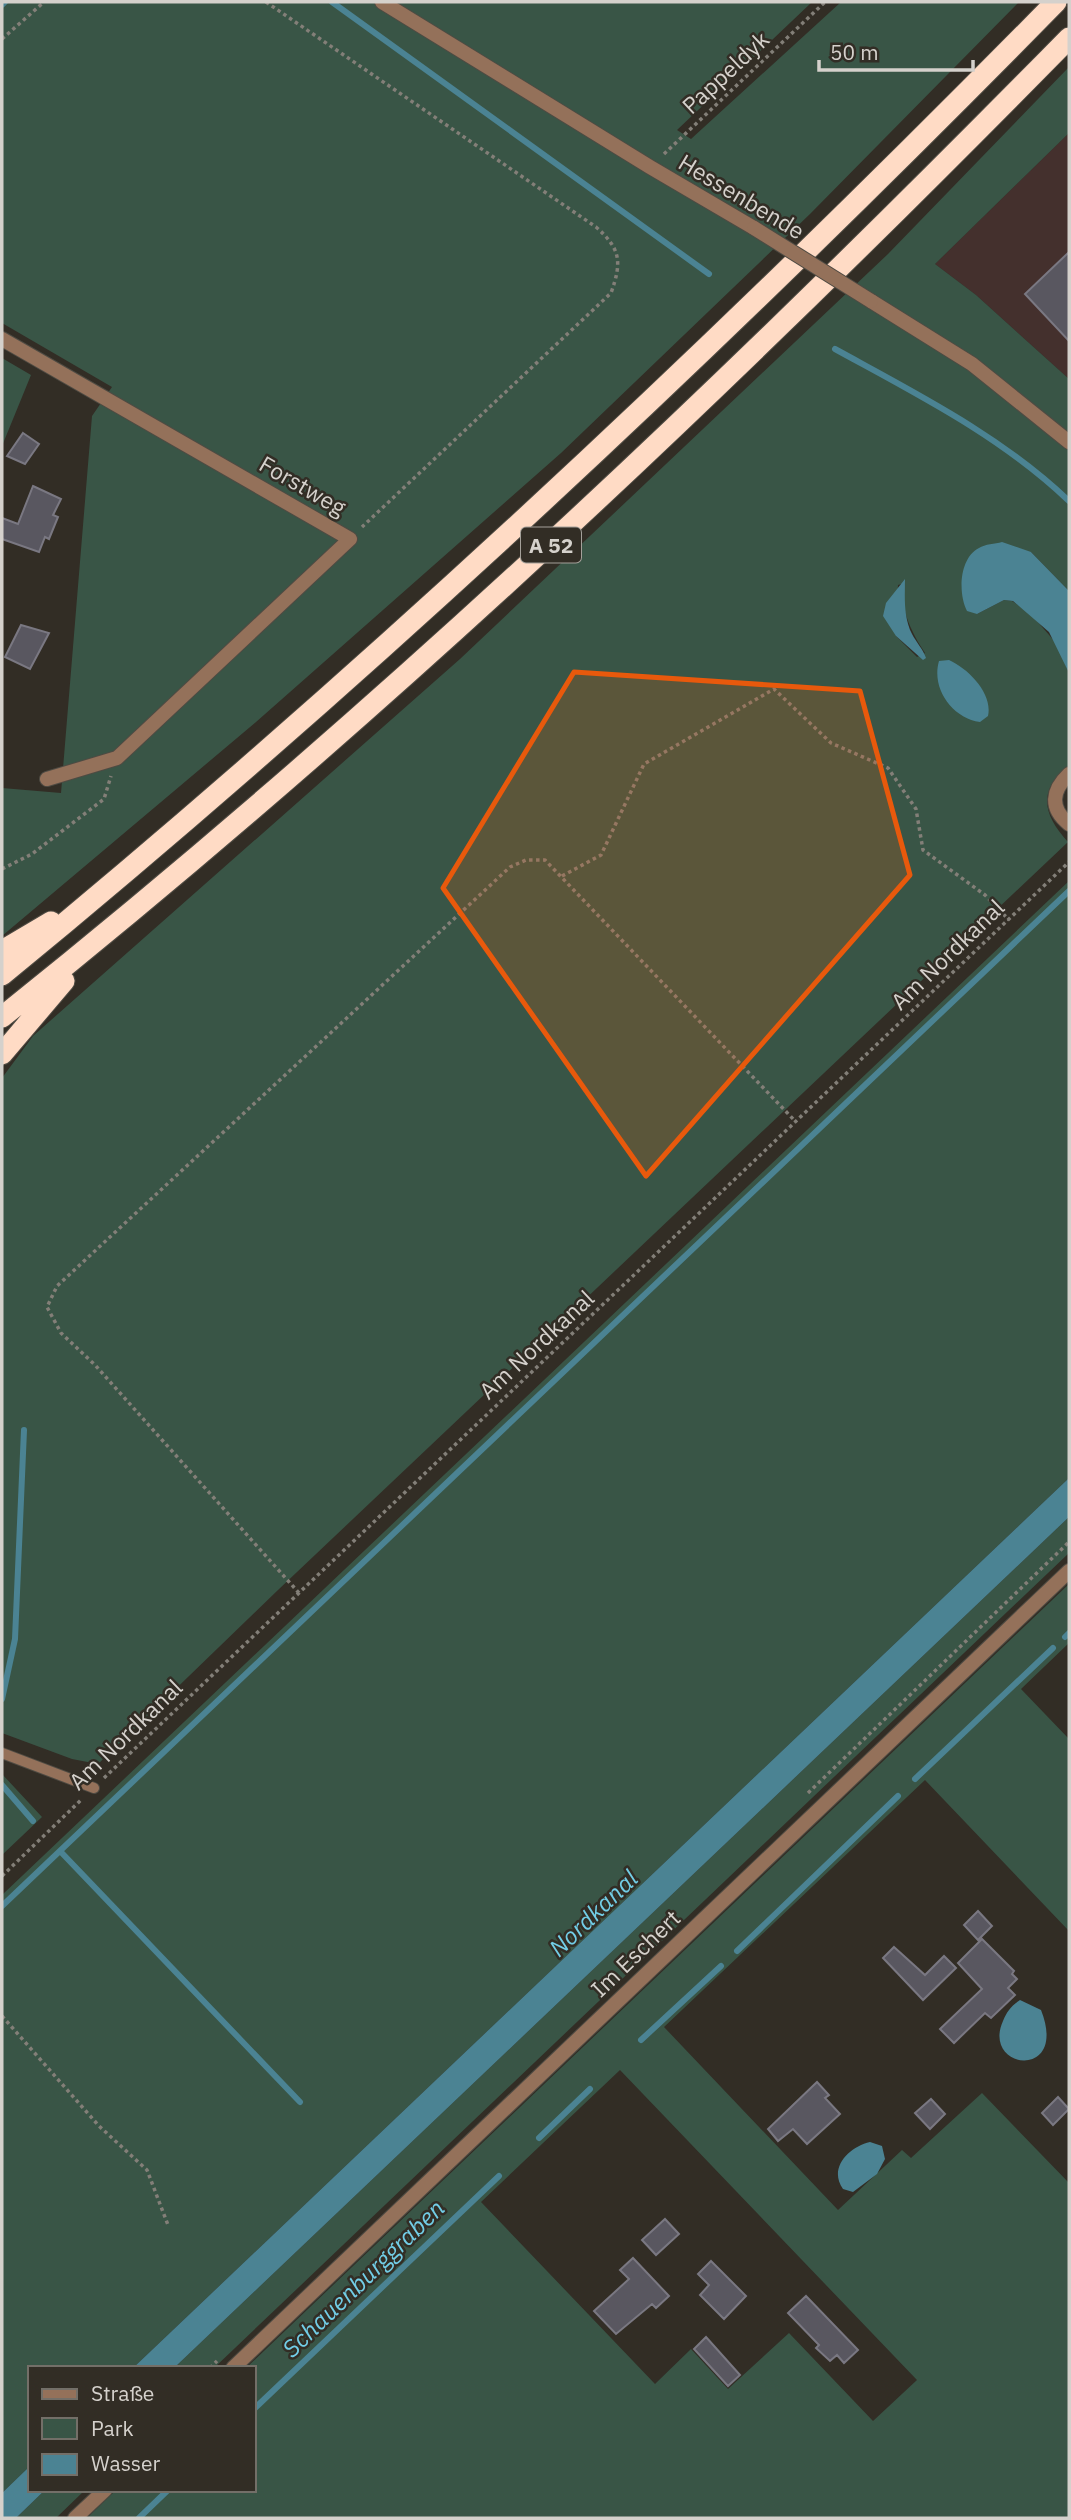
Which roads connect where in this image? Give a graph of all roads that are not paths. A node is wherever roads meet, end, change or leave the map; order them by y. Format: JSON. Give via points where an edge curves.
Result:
{"nodes":[{"id":1,"x":382,"y":2,"type":"edge"},
{"id":2,"x":1056,"y":2,"type":"edge"},
{"id":3,"x":1069,"y":38,"type":"edge"},
{"id":4,"x":2,"y":339,"type":"edge"},
{"id":5,"x":1069,"y":442,"type":"edge"},
{"id":6,"x":1069,"y":774,"type":"edge"},
{"id":7,"x":47,"y":779,"type":"dead end"},
{"id":8,"x":1069,"y":824,"type":"edge"},
{"id":9,"x":107,"y":888,"type":"junction"},
{"id":10,"x":151,"y":897,"type":"junction"},
{"id":11,"x":2,"y":951,"type":"edge"},
{"id":12,"x":2,"y":975,"type":"edge"},
{"id":13,"x":2,"y":1017,"type":"edge"},
{"id":14,"x":2,"y":1054,"type":"edge"},
{"id":15,"x":1069,"y":1572,"type":"edge"},
{"id":16,"x":2,"y":1753,"type":"edge"},
{"id":17,"x":94,"y":1788,"type":"road end"},
{"id":18,"x":235,"y":2366,"type":"edge"},
{"id":19,"x":102,"y":2492,"type":"edge"},
{"id":20,"x":75,"y":2518,"type":"edge"}],
"edges":[{"from":1,"to":5,"type":"street","name":"Hessenbende","bridge":true,"via":[[972,364]]},
{"from":2,"to":9,"type":"highway","number":"A 52","via":[[733,323],[478,564]]},
{"from":3,"to":10,"type":"highway","number":"A 52","via":[[716,391],[515,579]]},
{"from":4,"to":7,"type":"street","name":"Forstweg","via":[[350,539],[117,758]]},
{"from":6,"to":8,"type":"street","via":[[1055,792],[1054,806]]},
{"from":9,"to":11,"type":"highway"},
{"from":9,"to":12,"type":"highway","number":"A 52"},
{"from":10,"to":13,"type":"highway","number":"A 52"},
{"from":10,"to":14,"type":"highway","via":[[52,993]]},
{"from":15,"to":18,"type":"street","name":"Im Eschert"},
{"from":16,"to":17,"type":"lane"},
{"from":19,"to":20,"type":"street"}]}
